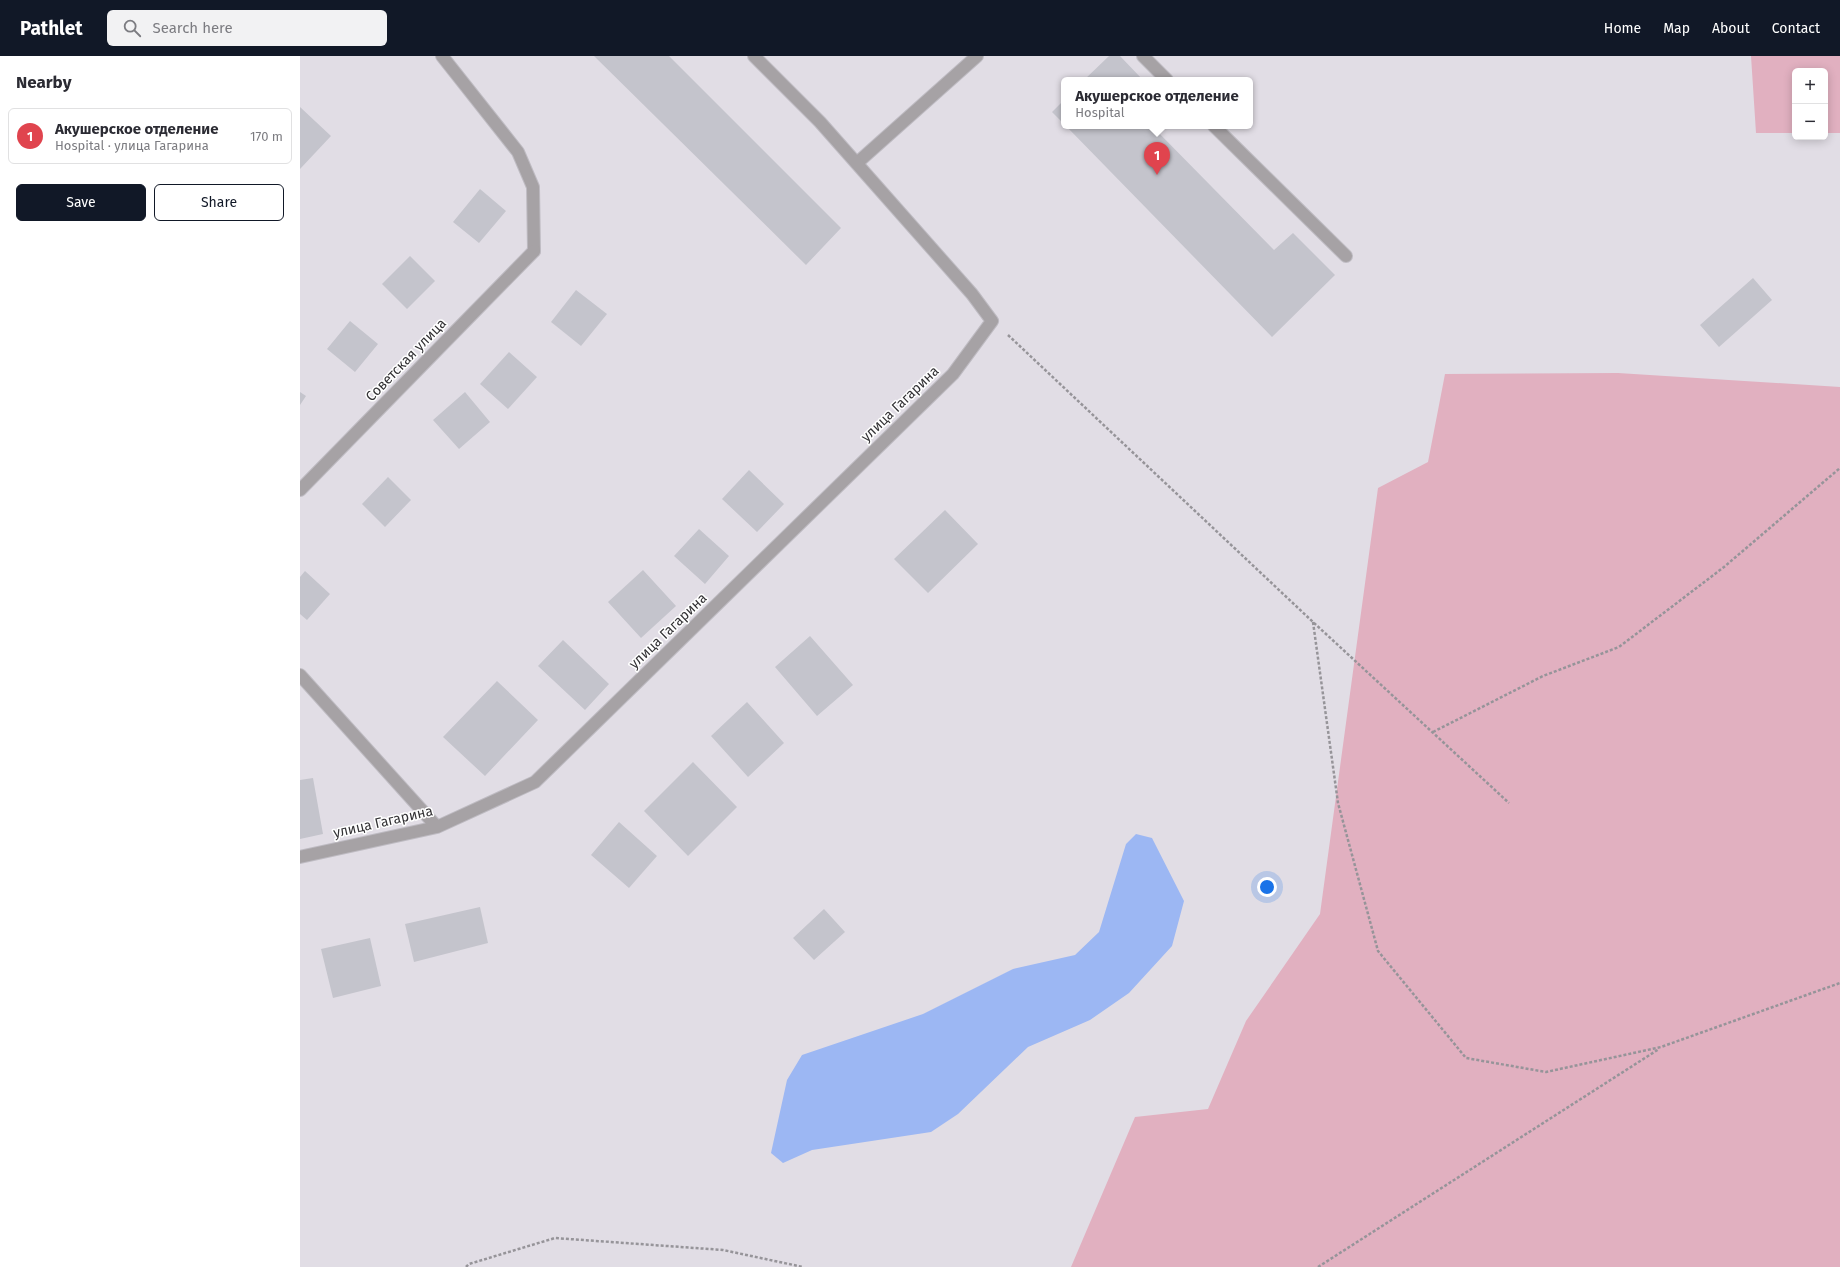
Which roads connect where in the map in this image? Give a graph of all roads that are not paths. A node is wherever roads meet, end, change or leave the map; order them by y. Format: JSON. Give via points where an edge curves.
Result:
{"nodes":[{"id":1,"x":442,"y":56,"type":"edge"},
{"id":2,"x":754,"y":56,"type":"edge"},
{"id":3,"x":977,"y":56,"type":"edge"},
{"id":4,"x":1143,"y":56,"type":"edge"},
{"id":5,"x":1164,"y":77,"type":"edge"},
{"id":6,"x":1217,"y":129,"type":"edge"},
{"id":7,"x":857,"y":164,"type":"junction"},
{"id":8,"x":1346,"y":256,"type":"dead end"},
{"id":9,"x":300,"y":490,"type":"edge"},
{"id":10,"x":300,"y":675,"type":"edge"},
{"id":11,"x":437,"y":827,"type":"junction"},
{"id":12,"x":300,"y":857,"type":"edge"}],
"edges":[{"from":1,"to":9,"type":"street","name":"Советская улица","via":[[518,152],[533,187],[534,251]]},
{"from":2,"to":7,"type":"street","via":[[820,122]]},
{"from":3,"to":7,"type":"street"},
{"from":4,"to":5,"type":"street"},
{"from":6,"to":8,"type":"street"},
{"from":7,"to":11,"type":"street","name":"улица Гагарина","via":[[972,294],[992,321],[953,374],[535,782]]},
{"from":10,"to":11,"type":"street"},
{"from":11,"to":12,"type":"street","name":"улица Гагарина"}]}
